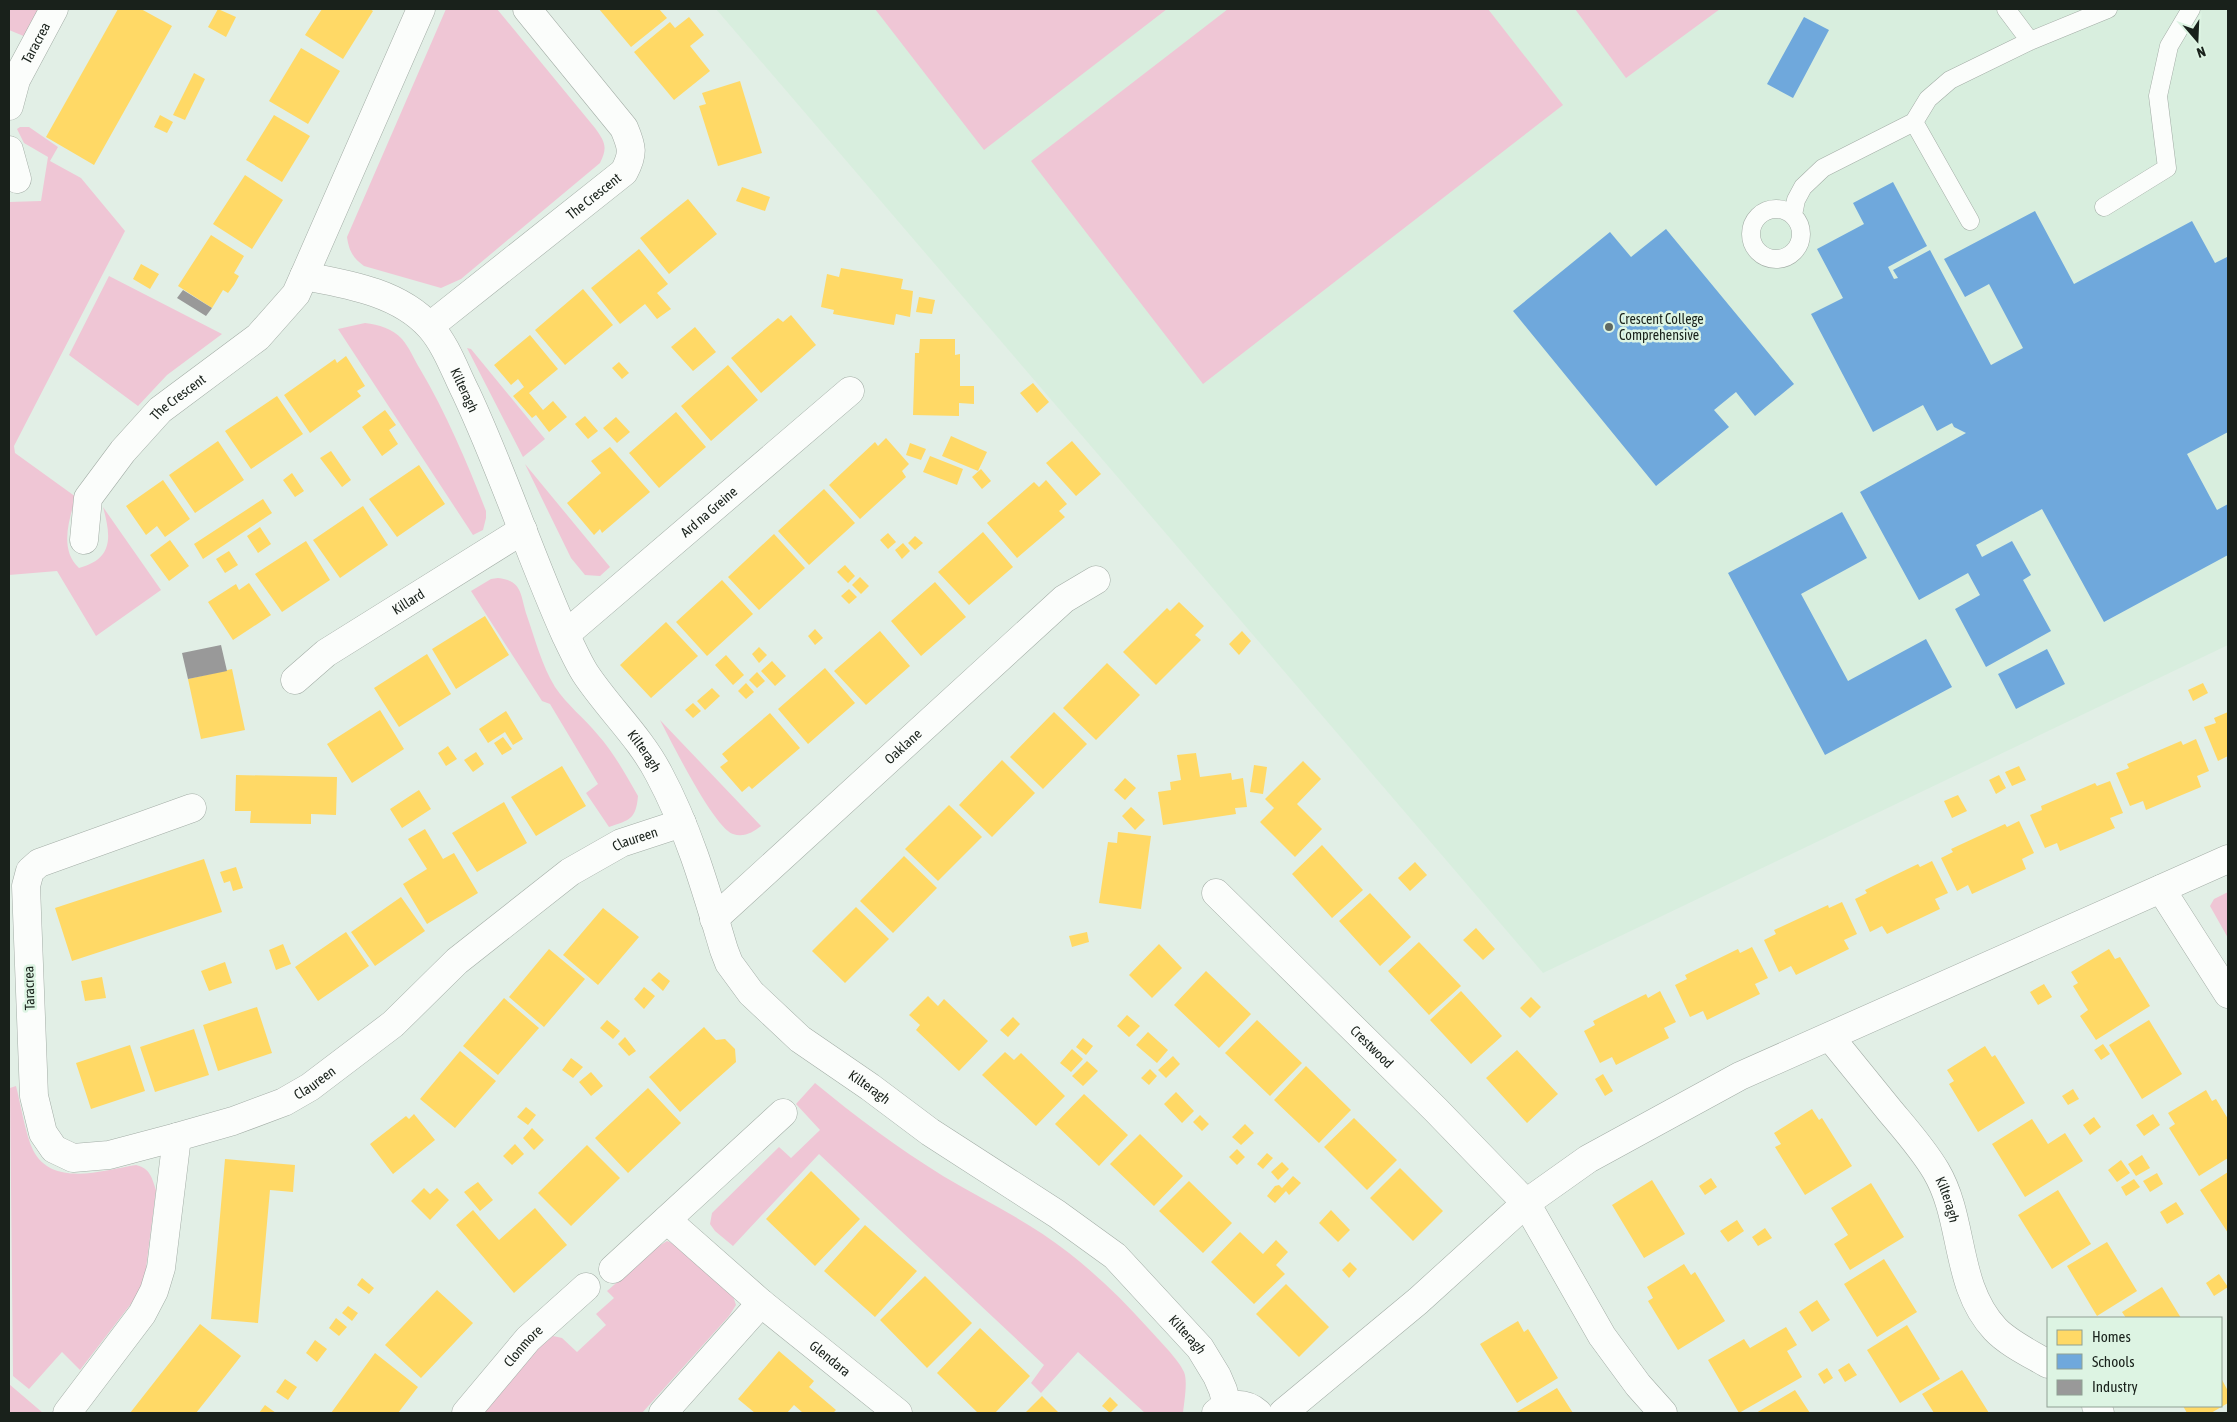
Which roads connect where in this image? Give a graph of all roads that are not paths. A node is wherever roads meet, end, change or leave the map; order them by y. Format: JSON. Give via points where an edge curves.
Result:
{"nodes":[{"id":1,"x":54,"y":9,"type":"edge"},
{"id":2,"x":421,"y":9,"type":"edge"},
{"id":3,"x":526,"y":9,"type":"edge"},
{"id":4,"x":2006,"y":9,"type":"edge"},
{"id":5,"x":2108,"y":9,"type":"edge"},
{"id":6,"x":2191,"y":9,"type":"edge"},
{"id":7,"x":2030,"y":41,"type":"junction"},
{"id":8,"x":9,"y":106,"type":"edge"},
{"id":9,"x":1914,"y":122,"type":"junction"},
{"id":10,"x":9,"y":150,"type":"edge"},
{"id":11,"x":17,"y":179,"type":"dead end"},
{"id":12,"x":2104,"y":207,"type":"dead end"},
{"id":13,"x":1792,"y":215,"type":"dead end"},
{"id":14,"x":1970,"y":220,"type":"dead end"},
{"id":15,"x":304,"y":276,"type":"junction"},
{"id":16,"x":430,"y":326,"type":"junction"},
{"id":17,"x":850,"y":391,"type":"dead end"},
{"id":18,"x":523,"y":530,"type":"junction"},
{"id":19,"x":84,"y":540,"type":"dead end"},
{"id":20,"x":1096,"y":580,"type":"dead end"},
{"id":21,"x":566,"y":634,"type":"junction"},
{"id":22,"x":295,"y":680,"type":"dead end"},
{"id":23,"x":192,"y":808,"type":"dead end"},
{"id":24,"x":682,"y":823,"type":"junction"},
{"id":25,"x":2228,"y":859,"type":"edge"},
{"id":26,"x":2161,"y":889,"type":"junction"},
{"id":27,"x":1216,"y":892,"type":"dead end"},
{"id":28,"x":714,"y":919,"type":"junction"},
{"id":29,"x":2228,"y":994,"type":"edge"},
{"id":30,"x":1830,"y":1037,"type":"junction"},
{"id":31,"x":783,"y":1113,"type":"dead end"},
{"id":32,"x":177,"y":1137,"type":"junction"},
{"id":33,"x":1526,"y":1203,"type":"junction"},
{"id":34,"x":667,"y":1220,"type":"junction"},
{"id":35,"x":613,"y":1269,"type":"dead end"},
{"id":36,"x":586,"y":1287,"type":"dead end"},
{"id":37,"x":761,"y":1303,"type":"junction"},
{"id":38,"x":2047,"y":1363,"type":"edge"},
{"id":39,"x":1221,"y":1410,"type":"edge"},
{"id":40,"x":67,"y":1413,"type":"edge"},
{"id":41,"x":466,"y":1413,"type":"edge"},
{"id":42,"x":663,"y":1413,"type":"edge"},
{"id":43,"x":898,"y":1413,"type":"edge"},
{"id":44,"x":1258,"y":1413,"type":"edge"},
{"id":45,"x":1283,"y":1413,"type":"edge"},
{"id":46,"x":1663,"y":1413,"type":"edge"}],
"edges":[{"from":1,"to":8,"type":"street","name":"Taracrea","via":[[16,80]]},
{"from":2,"to":15,"type":"street"},
{"from":3,"to":16,"type":"street","name":"The Crescent","via":[[624,128],[632,158],[624,172]]},
{"from":4,"to":7,"type":"lane"},
{"from":5,"to":7,"type":"lane"},
{"from":6,"to":12,"type":"lane","via":[[2169,46],[2158,96],[2167,168]]},
{"from":7,"to":9,"type":"lane","via":[[1950,80],[1928,99]]},
{"from":9,"to":13,"type":"lane","via":[[1823,168],[1803,187]]},
{"from":9,"to":14,"type":"lane"},
{"from":10,"to":11,"type":"street"},
{"from":15,"to":16,"type":"street","name":"Kilteragh","via":[[381,295],[407,308]]},
{"from":15,"to":19,"type":"street","name":"The Crescent","via":[[296,294],[258,337],[160,410],[122,451],[88,498]]},
{"from":16,"to":18,"type":"street","name":"Kilteragh","via":[[480,424]]},
{"from":17,"to":21,"type":"street","name":"Ard na Greine"},
{"from":18,"to":21,"type":"street","name":"Kilteragh"},
{"from":18,"to":22,"type":"street","name":"Killard","via":[[326,653]]},
{"from":20,"to":28,"type":"street","name":"Oaklane","via":[[1064,599]]},
{"from":21,"to":24,"type":"street","name":"Kilteragh","via":[[584,672],[659,773]]},
{"from":23,"to":32,"type":"street","name":"Taracrea","via":[[39,863],[30,871],[26,886],[34,1096],[43,1132],[54,1149],[73,1158],[109,1155]]},
{"from":24,"to":28,"type":"street","name":"Kilteragh","via":[[700,868]]},
{"from":24,"to":32,"type":"street","name":"Claureen","via":[[621,844],[570,872],[457,961],[393,1024],[310,1087],[284,1102]]},
{"from":25,"to":26,"type":"street"},
{"from":26,"to":29,"type":"street"},
{"from":26,"to":30,"type":"street"},
{"from":27,"to":33,"type":"street","name":"Crestwood"},
{"from":28,"to":39,"type":"street","name":"Kilteragh","via":[[737,976],[800,1039],[930,1132],[1057,1214],[1115,1256],[1200,1348],[1223,1390]]},
{"from":30,"to":33,"type":"street","via":[[1740,1076],[1645,1126],[1588,1159]]},
{"from":30,"to":38,"type":"street","name":"Kilteragh","via":[[1916,1140],[1936,1171],[1952,1210],[1962,1265],[1986,1319],[1996,1331]]},
{"from":31,"to":34,"type":"street"},
{"from":32,"to":40,"type":"street","via":[[161,1268],[154,1291],[142,1314]]},
{"from":33,"to":45,"type":"street","via":[[1418,1301]]},
{"from":33,"to":46,"type":"street","via":[[1604,1339]]},
{"from":34,"to":35,"type":"street"},
{"from":34,"to":37,"type":"street","name":"Glendara"},
{"from":36,"to":41,"type":"street","name":"Clonmore","via":[[528,1339]]},
{"from":37,"to":42,"type":"street"},
{"from":37,"to":43,"type":"street","name":"Glendara"},
{"from":39,"to":44,"type":"street","via":[[1245,1406]]}]}
